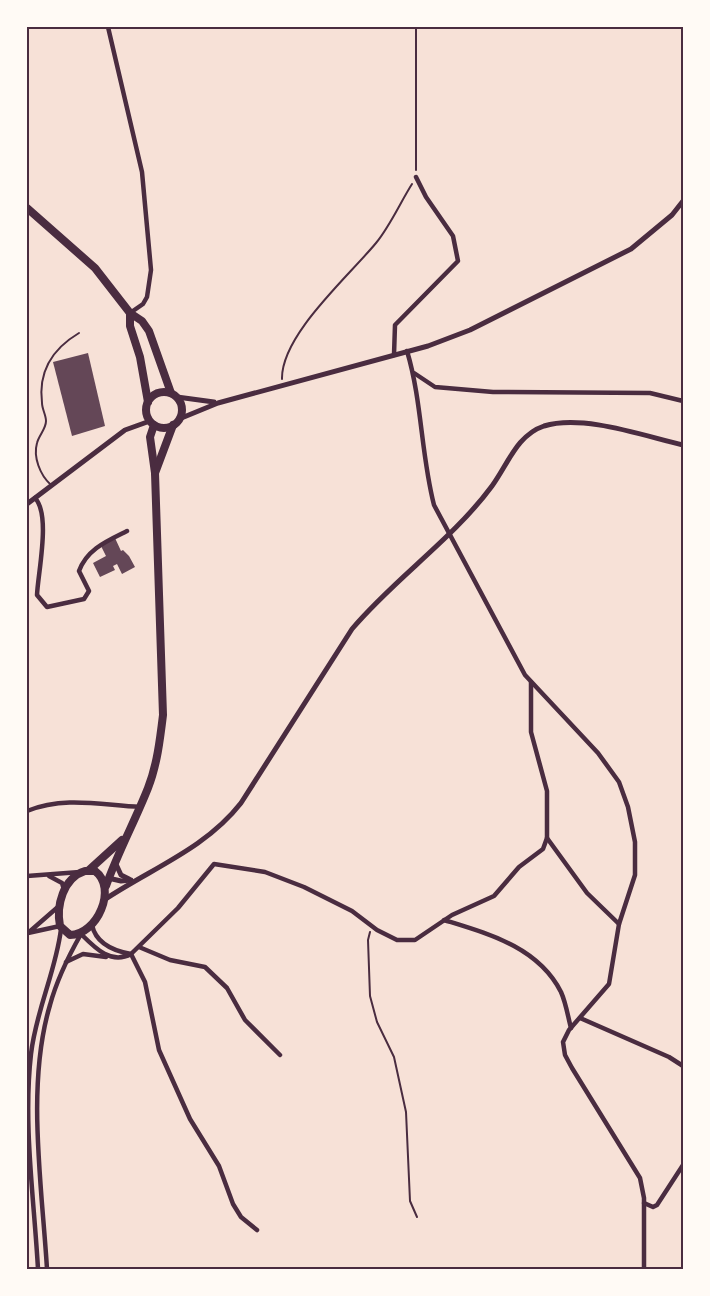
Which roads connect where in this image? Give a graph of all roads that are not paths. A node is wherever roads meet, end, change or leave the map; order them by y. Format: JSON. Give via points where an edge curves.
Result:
{"nodes":[{"id":1,"x":108,"y":27,"type":"edge"},
{"id":2,"x":416,"y":177,"type":"road end"},
{"id":3,"x":683,"y":201,"type":"edge"},
{"id":4,"x":27,"y":208,"type":"edge"},
{"id":5,"x":681,"y":208,"type":"edge"},
{"id":6,"x":130,"y":313,"type":"junction"},
{"id":7,"x":79,"y":333,"type":"dead end"},
{"id":8,"x":407,"y":351,"type":"junction"},
{"id":9,"x":394,"y":355,"type":"junction"},
{"id":10,"x":414,"y":373,"type":"junction"},
{"id":11,"x":174,"y":395,"type":"junction"},
{"id":12,"x":683,"y":401,"type":"edge"},
{"id":13,"x":148,"y":402,"type":"junction"},
{"id":14,"x":218,"y":403,"type":"junction"},
{"id":15,"x":179,"y":418,"type":"junction"},
{"id":16,"x":152,"y":423,"type":"junction"},
{"id":17,"x":173,"y":425,"type":"junction"},
{"id":18,"x":683,"y":445,"type":"edge"},
{"id":19,"x":155,"y":473,"type":"junction"},
{"id":20,"x":51,"y":485,"type":"junction"},
{"id":21,"x":35,"y":498,"type":"junction"},
{"id":22,"x":27,"y":504,"type":"edge"},
{"id":23,"x":127,"y":531,"type":"dead end"},
{"id":24,"x":449,"y":531,"type":"junction"},
{"id":25,"x":531,"y":682,"type":"junction"},
{"id":26,"x":140,"y":807,"type":"junction"},
{"id":27,"x":27,"y":811,"type":"edge"},
{"id":28,"x":547,"y":838,"type":"junction"},
{"id":29,"x":123,"y":839,"type":"junction"},
{"id":30,"x":115,"y":861,"type":"junction"},
{"id":31,"x":89,"y":870,"type":"junction"},
{"id":32,"x":80,"y":872,"type":"junction"},
{"id":33,"x":47,"y":874,"type":"junction"},
{"id":34,"x":27,"y":876,"type":"edge"},
{"id":35,"x":133,"y":880,"type":"junction"},
{"id":36,"x":107,"y":882,"type":"junction"},
{"id":37,"x":64,"y":891,"type":"junction"},
{"id":38,"x":104,"y":900,"type":"junction"},
{"id":39,"x":59,"y":906,"type":"junction"},
{"id":40,"x":444,"y":920,"type":"junction"},
{"id":41,"x":619,"y":924,"type":"junction"},
{"id":42,"x":92,"y":926,"type":"junction"},
{"id":43,"x":60,"y":928,"type":"junction"},
{"id":44,"x":28,"y":933,"type":"edge"},
{"id":45,"x":81,"y":934,"type":"junction"},
{"id":46,"x":139,"y":947,"type":"junction"},
{"id":47,"x":131,"y":954,"type":"junction"},
{"id":48,"x":110,"y":957,"type":"junction"},
{"id":49,"x":66,"y":962,"type":"junction"},
{"id":50,"x":580,"y":1018,"type":"junction"},
{"id":51,"x":571,"y":1028,"type":"junction"},
{"id":52,"x":280,"y":1055,"type":"dead end"},
{"id":53,"x":683,"y":1066,"type":"edge"},
{"id":54,"x":683,"y":1165,"type":"edge"},
{"id":55,"x":644,"y":1203,"type":"junction"},
{"id":56,"x":257,"y":1230,"type":"dead end"},
{"id":57,"x":38,"y":1269,"type":"edge"},
{"id":58,"x":46,"y":1269,"type":"edge"},
{"id":59,"x":644,"y":1269,"type":"edge"}],
"edges":[{"from":1,"to":6,"type":"street","via":[[142,172],[152,270],[143,304]]},
{"from":2,"to":9,"type":"street","via":[[453,236],[458,261],[395,325]]},
{"from":3,"to":5,"type":"street"},
{"from":4,"to":6,"type":"highway","via":[[96,268]]},
{"from":5,"to":8,"type":"street","via":[[631,249],[561,287],[470,330]]},
{"from":6,"to":11,"type":"highway","via":[[149,331]]},
{"from":6,"to":13,"type":"highway"},
{"from":7,"to":20,"type":"lane","via":[[60,344],[50,357],[43,383],[46,421],[35,457]]},
{"from":8,"to":9,"type":"street"},
{"from":8,"to":10,"type":"street"},
{"from":9,"to":14,"type":"street"},
{"from":10,"to":12,"type":"street","via":[[435,387],[493,392],[650,393]]},
{"from":10,"to":24,"type":"street","via":[[428,482],[434,505]]},
{"from":11,"to":13,"type":"highway","via":[[160,392]]},
{"from":11,"to":14,"type":"street"},
{"from":11,"to":15,"type":"highway","via":[[182,409]]},
{"from":13,"to":16,"type":"highway","via":[[146,412]]},
{"from":14,"to":15,"type":"street"},
{"from":15,"to":17,"type":"highway"},
{"from":16,"to":17,"type":"highway","via":[[162,428]]},
{"from":16,"to":19,"type":"highway"},
{"from":16,"to":20,"type":"street","via":[[125,430]]},
{"from":17,"to":19,"type":"highway"},
{"from":18,"to":24,"type":"street","via":[[586,424],[561,422],[530,431],[492,486]]},
{"from":19,"to":26,"type":"highway","via":[[163,715],[156,761]]},
{"from":20,"to":21,"type":"street"},
{"from":21,"to":22,"type":"street"},
{"from":21,"to":23,"type":"street","via":[[42,508],[37,595],[47,607],[84,599],[89,591],[79,571],[83,559]]},
{"from":24,"to":25,"type":"street"},
{"from":24,"to":35,"type":"street","via":[[352,629],[226,822],[188,851]]},
{"from":25,"to":28,"type":"street","via":[[531,732],[547,791]]},
{"from":25,"to":41,"type":"street","via":[[598,753],[619,782],[635,842],[636,875]]},
{"from":26,"to":27,"type":"street","via":[[76,800]]},
{"from":26,"to":29,"type":"highway"},
{"from":28,"to":40,"type":"street","via":[[543,849],[519,867],[494,896]]},
{"from":28,"to":41,"type":"street","via":[[587,892]]},
{"from":29,"to":30,"type":"highway"},
{"from":29,"to":31,"type":"highway"},
{"from":30,"to":35,"type":"street","via":[[121,875]]},
{"from":30,"to":36,"type":"highway"},
{"from":31,"to":32,"type":"highway"},
{"from":31,"to":36,"type":"highway"},
{"from":32,"to":33,"type":"street"},
{"from":32,"to":37,"type":"highway"},
{"from":33,"to":34,"type":"street"},
{"from":33,"to":37,"type":"street","via":[[62,883]]},
{"from":35,"to":36,"type":"street"},
{"from":35,"to":38,"type":"street"},
{"from":36,"to":38,"type":"highway"},
{"from":37,"to":39,"type":"highway"},
{"from":38,"to":42,"type":"highway"},
{"from":39,"to":43,"type":"highway"},
{"from":39,"to":44,"type":"street"},
{"from":40,"to":46,"type":"street","via":[[415,940],[397,940],[352,911],[296,884],[265,872],[214,864]]},
{"from":40,"to":51,"type":"street","via":[[526,952],[551,976],[562,994]]},
{"from":41,"to":50,"type":"street","via":[[609,984]]},
{"from":42,"to":45,"type":"highway"},
{"from":42,"to":47,"type":"street","via":[[98,939]]},
{"from":43,"to":44,"type":"street"},
{"from":43,"to":45,"type":"highway","via":[[70,935]]},
{"from":43,"to":57,"type":"street","via":[[31,1054],[30,1140]]},
{"from":45,"to":48,"type":"street"},
{"from":45,"to":49,"type":"street"},
{"from":46,"to":47,"type":"street"},
{"from":46,"to":52,"type":"street","via":[[170,960],[205,967],[227,988],[245,1020]]},
{"from":47,"to":48,"type":"street"},
{"from":47,"to":56,"type":"street","via":[[145,982],[159,1050],[190,1119],[219,1166],[233,1204]]},
{"from":48,"to":49,"type":"street","via":[[83,954]]},
{"from":49,"to":58,"type":"street","via":[[49,1007],[39,1073]]},
{"from":50,"to":51,"type":"street"},
{"from":50,"to":53,"type":"street"},
{"from":51,"to":55,"type":"street","via":[[563,1042],[565,1055],[640,1178]]},
{"from":54,"to":55,"type":"street","via":[[657,1205]]},
{"from":55,"to":59,"type":"street"}]}
